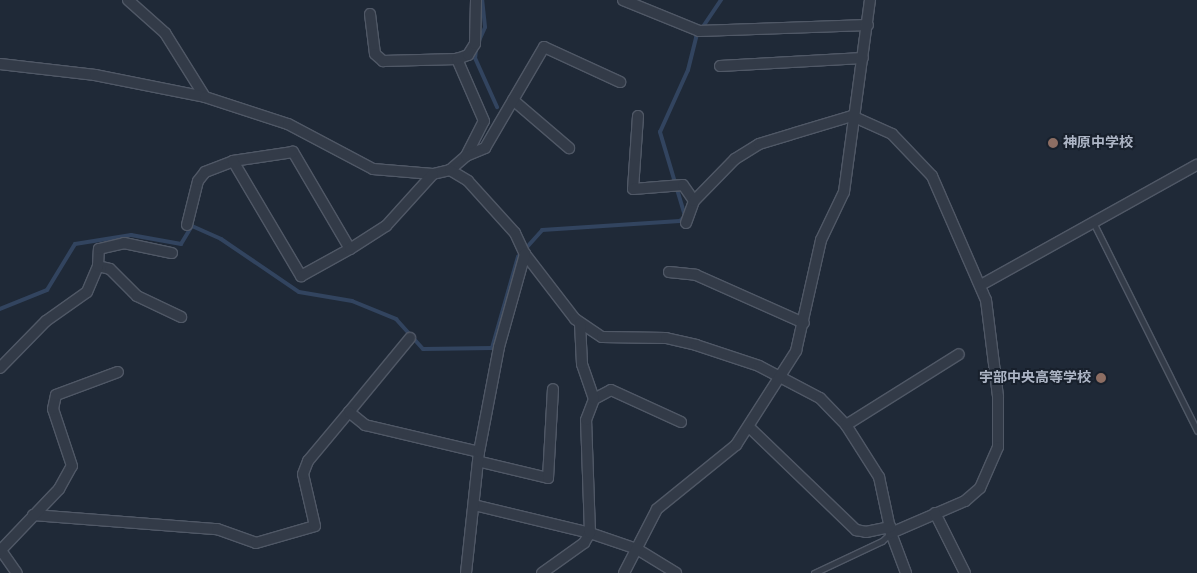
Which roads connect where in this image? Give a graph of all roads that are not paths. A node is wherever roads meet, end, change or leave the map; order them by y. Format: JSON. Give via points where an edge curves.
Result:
{"nodes":[{"id":1,"x":128,"y":0,"type":"edge"},
{"id":2,"x":476,"y":0,"type":"edge"},
{"id":3,"x":623,"y":0,"type":"edge"},
{"id":4,"x":870,"y":0,"type":"edge"},
{"id":5,"x":636,"y":2,"type":"edge"},
{"id":6,"x":370,"y":14,"type":"dead end"},
{"id":7,"x":868,"y":25,"type":"junction"},
{"id":8,"x":863,"y":58,"type":"junction"},
{"id":9,"x":457,"y":59,"type":"junction"},
{"id":10,"x":0,"y":64,"type":"edge"},
{"id":11,"x":720,"y":66,"type":"dead end"},
{"id":12,"x":620,"y":82,"type":"dead end"},
{"id":13,"x":205,"y":97,"type":"junction"},
{"id":14,"x":513,"y":100,"type":"junction"},
{"id":15,"x":638,"y":116,"type":"dead end"},
{"id":16,"x":852,"y":116,"type":"junction"},
{"id":17,"x":569,"y":148,"type":"dead end"},
{"id":18,"x":466,"y":156,"type":"junction"},
{"id":19,"x":233,"y":161,"type":"junction"},
{"id":20,"x":1197,"y":165,"type":"edge"},
{"id":21,"x":450,"y":170,"type":"junction"},
{"id":22,"x":433,"y":174,"type":"junction"},
{"id":23,"x":694,"y":201,"type":"junction"},
{"id":24,"x":686,"y":223,"type":"dead end"},
{"id":25,"x":1094,"y":224,"type":"junction"},
{"id":26,"x":187,"y":225,"type":"dead end"},
{"id":27,"x":350,"y":248,"type":"junction"},
{"id":28,"x":172,"y":253,"type":"dead end"},
{"id":29,"x":525,"y":254,"type":"junction"},
{"id":30,"x":98,"y":266,"type":"junction"},
{"id":31,"x":670,"y":272,"type":"dead end"},
{"id":32,"x":981,"y":284,"type":"junction"},
{"id":33,"x":181,"y":317,"type":"dead end"},
{"id":34,"x":580,"y":323,"type":"junction"},
{"id":35,"x":804,"y":323,"type":"junction"},
{"id":36,"x":410,"y":338,"type":"dead end"},
{"id":37,"x":959,"y":354,"type":"dead end"},
{"id":38,"x":0,"y":368,"type":"edge"},
{"id":39,"x":118,"y":372,"type":"dead end"},
{"id":40,"x":781,"y":378,"type":"junction"},
{"id":41,"x":553,"y":389,"type":"dead end"},
{"id":42,"x":594,"y":399,"type":"junction"},
{"id":43,"x":350,"y":412,"type":"junction"},
{"id":44,"x":680,"y":422,"type":"dead end"},
{"id":45,"x":846,"y":425,"type":"junction"},
{"id":46,"x":749,"y":427,"type":"junction"},
{"id":47,"x":1197,"y":431,"type":"edge"},
{"id":48,"x":480,"y":457,"type":"junction"},
{"id":49,"x":474,"y":505,"type":"junction"},
{"id":50,"x":935,"y":514,"type":"junction"},
{"id":51,"x":33,"y":515,"type":"junction"},
{"id":52,"x":890,"y":530,"type":"junction"},
{"id":53,"x":590,"y":533,"type":"junction"},
{"id":54,"x":637,"y":549,"type":"junction"},
{"id":55,"x":0,"y":550,"type":"edge"},
{"id":56,"x":17,"y":573,"type":"edge"},
{"id":57,"x":466,"y":573,"type":"edge"},
{"id":58,"x":542,"y":573,"type":"edge"},
{"id":59,"x":624,"y":573,"type":"edge"},
{"id":60,"x":676,"y":573,"type":"edge"},
{"id":61,"x":814,"y":573,"type":"edge"},
{"id":62,"x":906,"y":573,"type":"edge"},
{"id":63,"x":964,"y":573,"type":"edge"}],
"edges":[{"from":1,"to":13,"type":"street","via":[[165,32]]},
{"from":2,"to":9,"type":"street","via":[[475,44],[468,54]]},
{"from":3,"to":5,"type":"street"},
{"from":4,"to":7,"type":"street"},
{"from":5,"to":7,"type":"street","via":[[699,31]]},
{"from":6,"to":9,"type":"street","via":[[376,54],[383,61]]},
{"from":7,"to":8,"type":"street"},
{"from":8,"to":11,"type":"street"},
{"from":8,"to":16,"type":"street"},
{"from":9,"to":18,"type":"street","via":[[484,121]]},
{"from":10,"to":13,"type":"street","via":[[96,75]]},
{"from":12,"to":14,"type":"street","via":[[544,47]]},
{"from":13,"to":22,"type":"street","via":[[288,124],[372,168]]},
{"from":14,"to":17,"type":"street"},
{"from":14,"to":18,"type":"street","via":[[485,148]]},
{"from":15,"to":23,"type":"street","via":[[633,189],[683,185]]},
{"from":16,"to":23,"type":"street","via":[[759,144],[735,160]]},
{"from":16,"to":32,"type":"street","via":[[892,134],[921,161],[950,210]]},
{"from":16,"to":35,"type":"street","via":[[844,192],[821,240]]},
{"from":18,"to":21,"type":"street"},
{"from":19,"to":26,"type":"street","via":[[205,172],[198,181]]},
{"from":19,"to":27,"type":"street","via":[[293,152]]},
{"from":19,"to":27,"type":"street","via":[[301,276]]},
{"from":20,"to":25,"type":"street"},
{"from":21,"to":22,"type":"street"},
{"from":21,"to":29,"type":"street","via":[[468,181],[515,233]]},
{"from":22,"to":27,"type":"street","via":[[386,226]]},
{"from":23,"to":24,"type":"street"},
{"from":25,"to":32,"type":"street"},
{"from":25,"to":47,"type":"lane"},
{"from":28,"to":30,"type":"street","via":[[124,243],[99,249]]},
{"from":29,"to":34,"type":"street"},
{"from":29,"to":48,"type":"street","via":[[499,348]]},
{"from":30,"to":33,"type":"street","via":[[110,269],[137,296]]},
{"from":30,"to":38,"type":"street","via":[[87,292],[46,321]]},
{"from":31,"to":35,"type":"street","via":[[722,285]]},
{"from":32,"to":50,"type":"street","via":[[997,378],[998,448],[980,488]]},
{"from":34,"to":40,"type":"street","via":[[602,337],[666,338],[696,345],[759,366]]},
{"from":34,"to":42,"type":"street","via":[[582,364]]},
{"from":35,"to":40,"type":"street"},
{"from":36,"to":43,"type":"street"},
{"from":37,"to":45,"type":"street"},
{"from":39,"to":51,"type":"street","via":[[56,394],[53,409],[72,466],[59,489]]},
{"from":40,"to":45,"type":"street","via":[[820,398]]},
{"from":40,"to":46,"type":"street"},
{"from":41,"to":48,"type":"street","via":[[548,478]]},
{"from":42,"to":44,"type":"street","via":[[611,390]]},
{"from":42,"to":53,"type":"street","via":[[586,420]]},
{"from":43,"to":48,"type":"street","via":[[365,425]]},
{"from":43,"to":51,"type":"street","via":[[308,462],[303,474],[315,526],[256,543],[217,529]]},
{"from":45,"to":52,"type":"street","via":[[879,477]]},
{"from":46,"to":52,"type":"street","via":[[856,530]]},
{"from":46,"to":54,"type":"street","via":[[724,457],[657,509]]},
{"from":48,"to":49,"type":"street"},
{"from":49,"to":53,"type":"street"},
{"from":49,"to":57,"type":"street"},
{"from":50,"to":52,"type":"street"},
{"from":50,"to":63,"type":"street"},
{"from":51,"to":55,"type":"street"},
{"from":52,"to":61,"type":"lane","via":[[882,541]]},
{"from":52,"to":62,"type":"street"},
{"from":53,"to":54,"type":"street"},
{"from":53,"to":58,"type":"street","via":[[584,543]]},
{"from":54,"to":59,"type":"street"},
{"from":54,"to":60,"type":"street"},
{"from":55,"to":56,"type":"street"}]}
